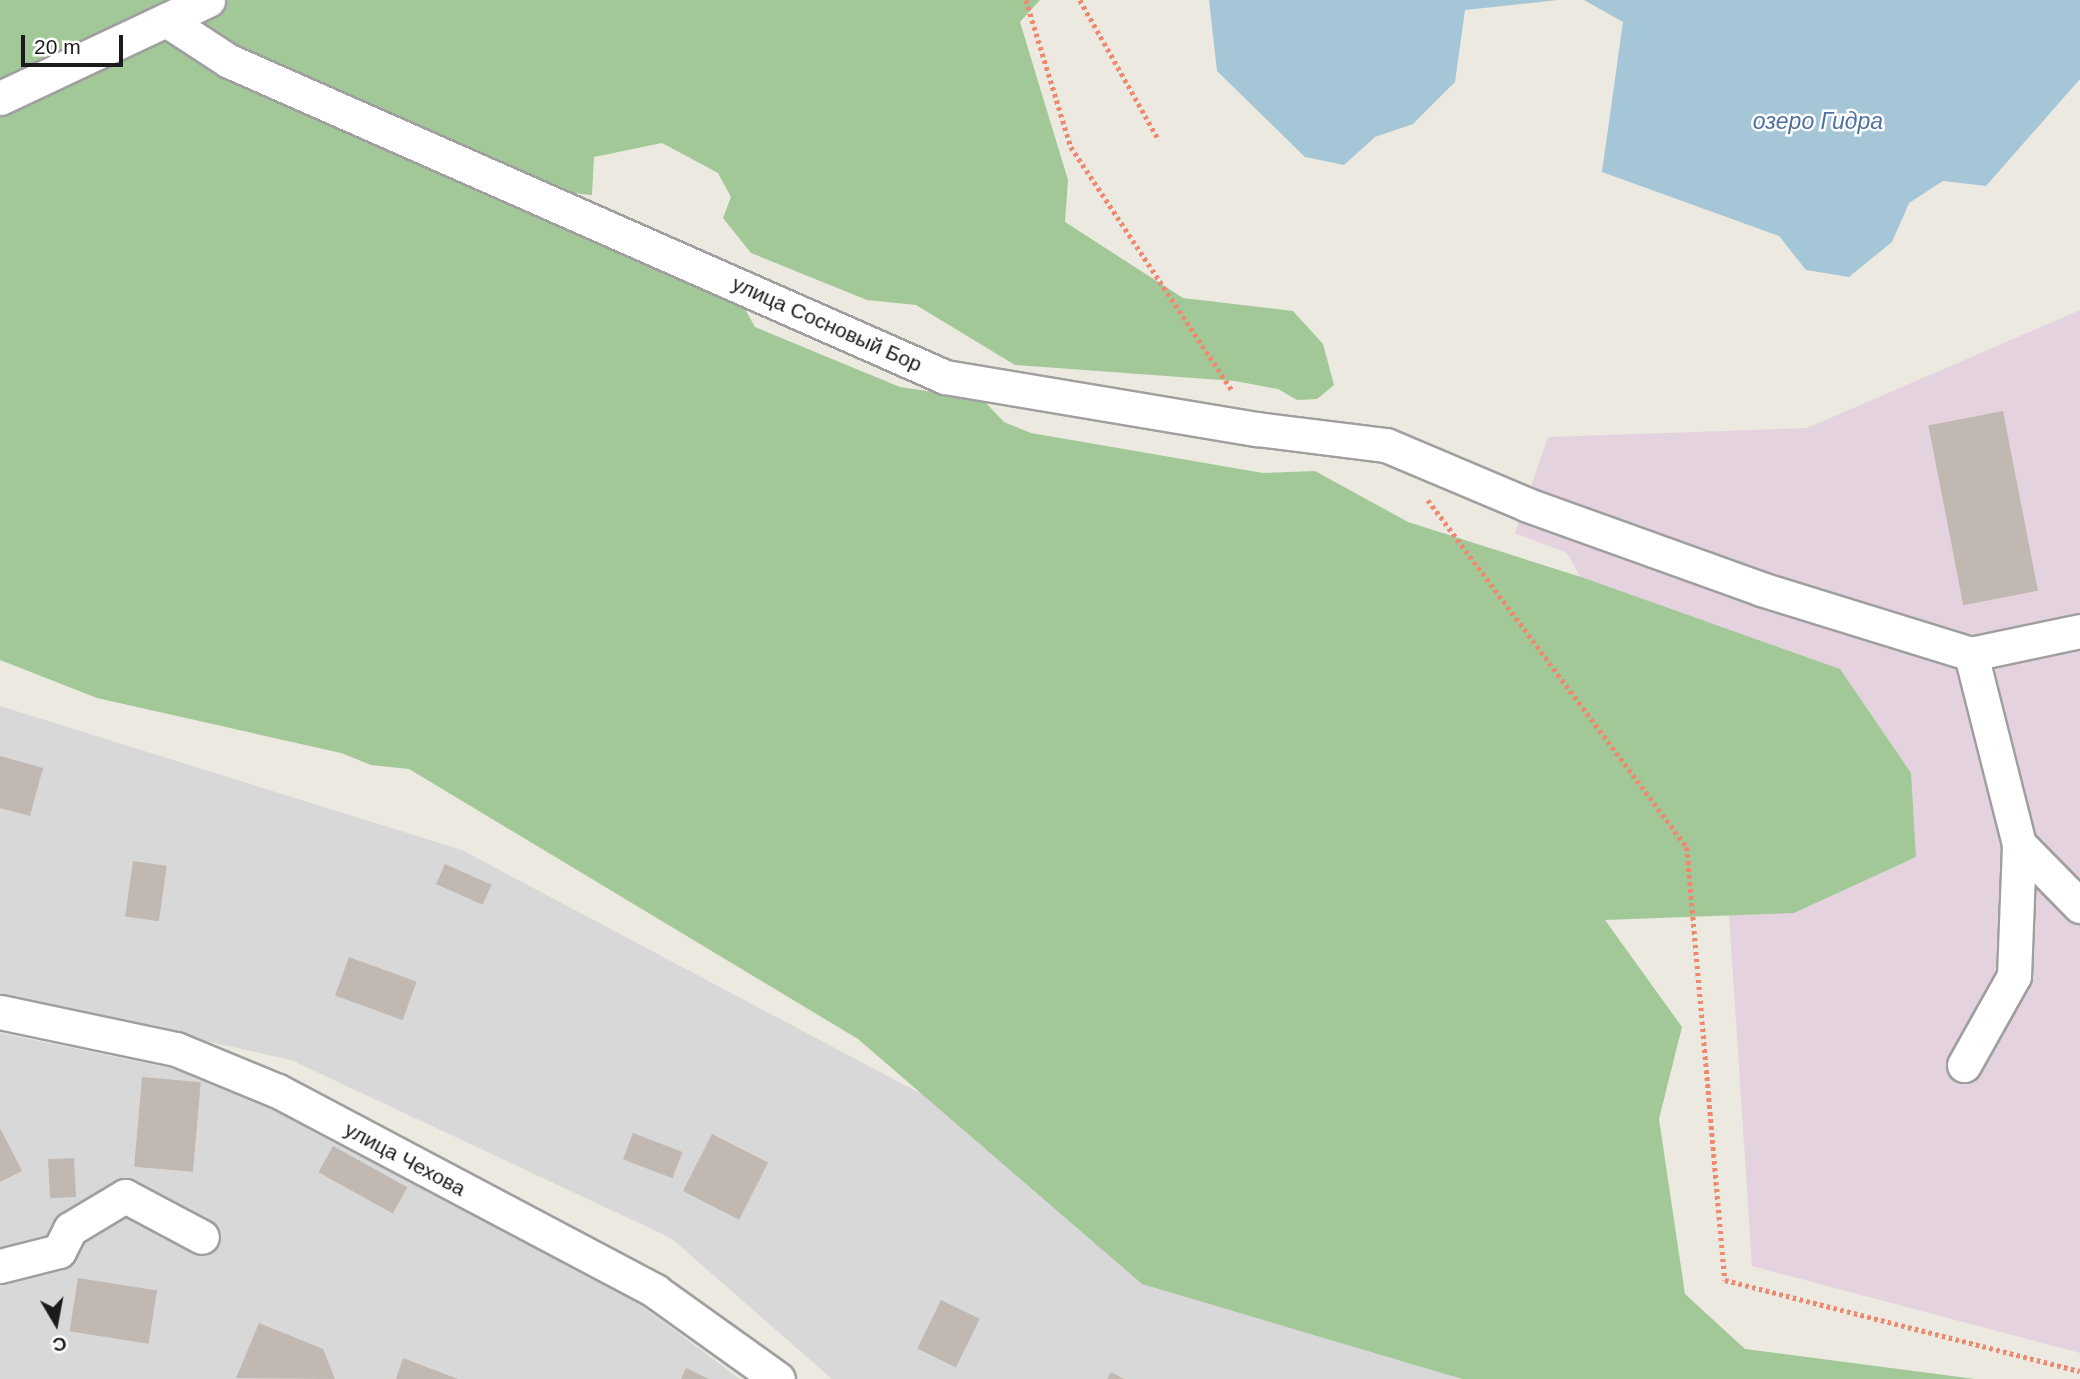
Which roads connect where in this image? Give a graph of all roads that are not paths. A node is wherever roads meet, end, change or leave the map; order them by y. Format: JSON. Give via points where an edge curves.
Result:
{"nodes":[{"id":1,"x":208,"y":0,"type":"edge"},
{"id":2,"x":166,"y":20,"type":"junction"},
{"id":3,"x":0,"y":98,"type":"edge"},
{"id":4,"x":2080,"y":631,"type":"edge"},
{"id":5,"x":1971,"y":654,"type":"junction"},
{"id":6,"x":2019,"y":844,"type":"junction"},
{"id":7,"x":2080,"y":906,"type":"edge"},
{"id":8,"x":0,"y":1012,"type":"edge"},
{"id":9,"x":1964,"y":1065,"type":"dead end"},
{"id":10,"x":202,"y":1237,"type":"dead end"},
{"id":11,"x":0,"y":1266,"type":"edge"},
{"id":12,"x":778,"y":1379,"type":"edge"}],
"edges":[{"from":1,"to":2,"type":"street"},
{"from":2,"to":3,"type":"street"},
{"from":2,"to":5,"type":"street","name":"улица Сосновый Бор","via":[[229,61],[945,377],[1257,429],[1387,445],[1528,505],[1761,589]]},
{"from":4,"to":5,"type":"street"},
{"from":5,"to":6,"type":"street"},
{"from":6,"to":7,"type":"street"},
{"from":6,"to":9,"type":"street","via":[[2014,976]]},
{"from":8,"to":12,"type":"street","name":"улица Чехова","via":[[176,1049],[278,1091],[655,1291]]},
{"from":10,"to":11,"type":"street","via":[[125,1196],[69,1229],[58,1251]]}]}
